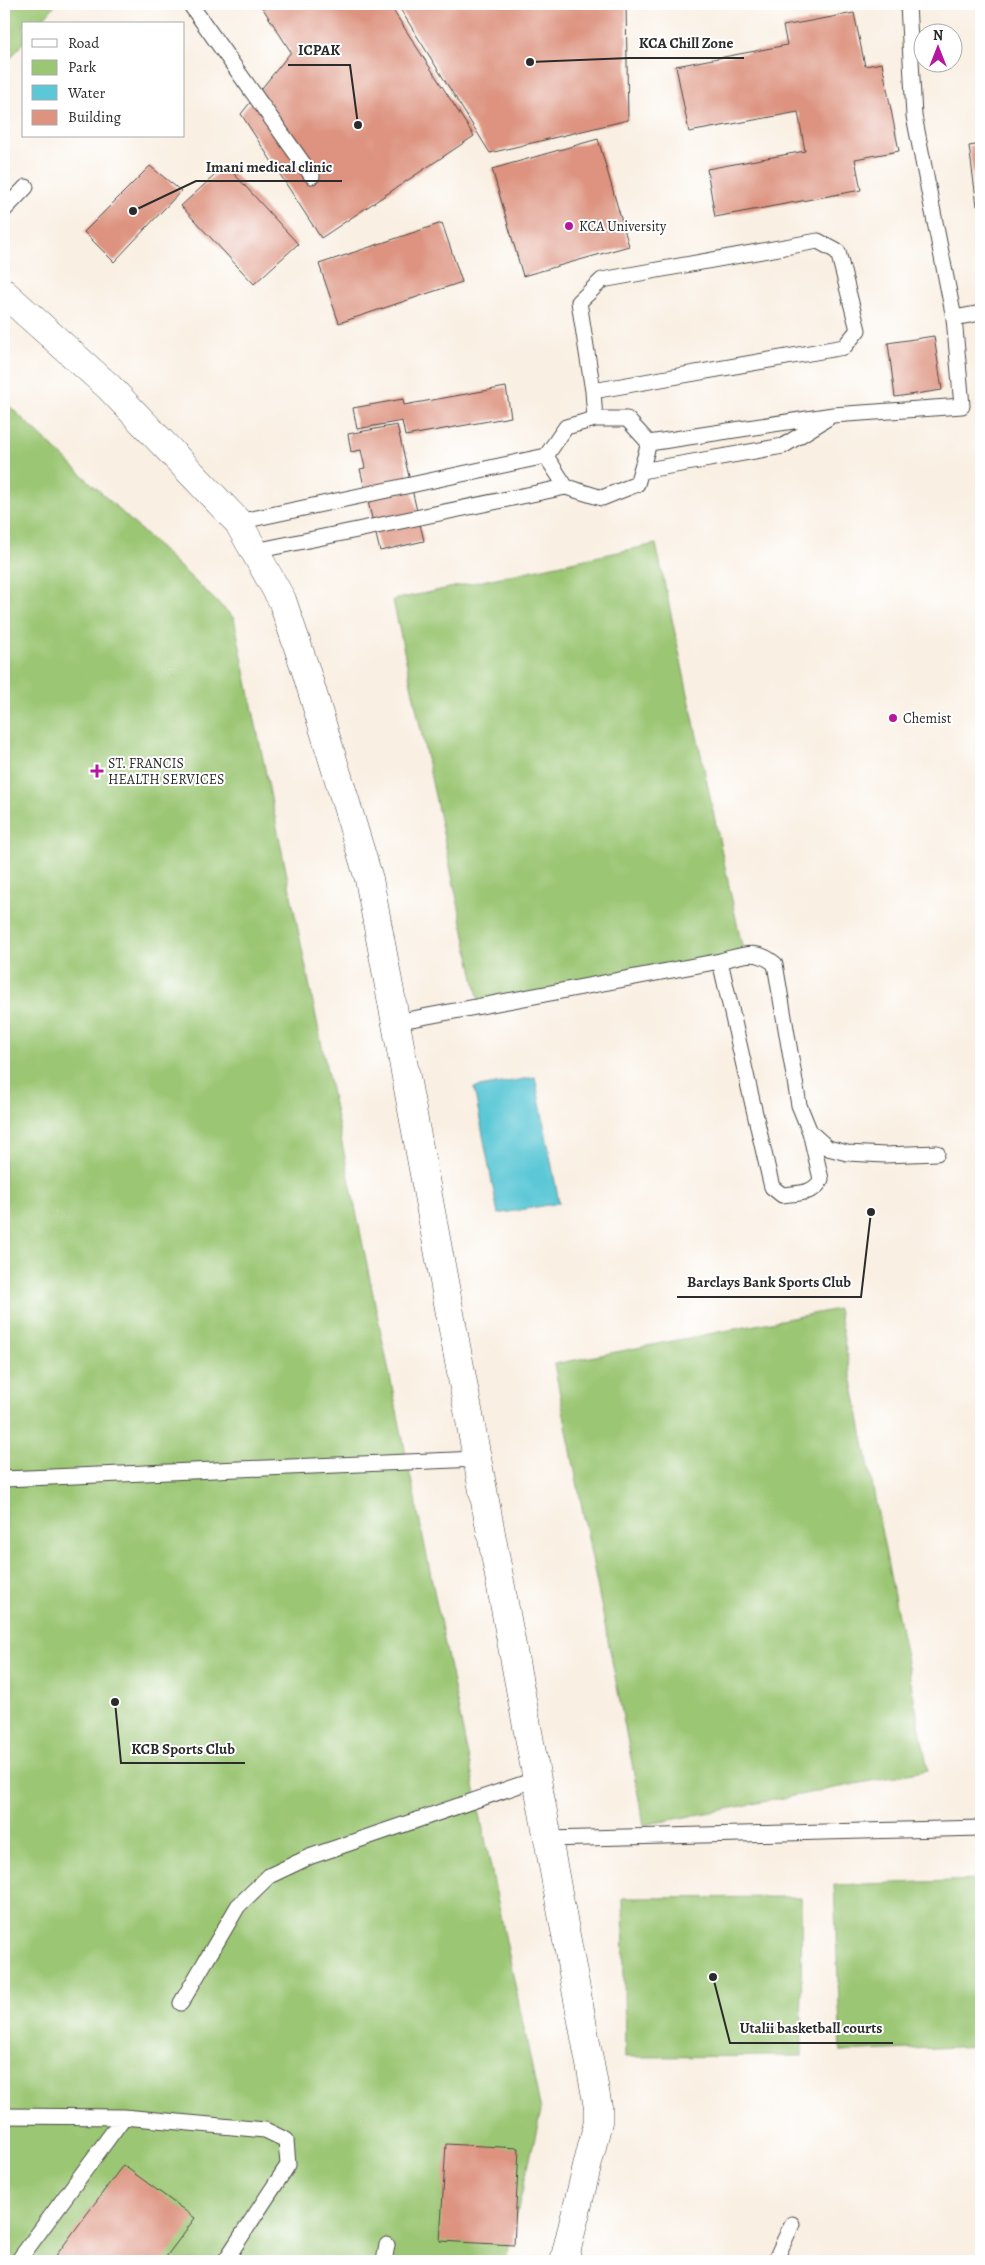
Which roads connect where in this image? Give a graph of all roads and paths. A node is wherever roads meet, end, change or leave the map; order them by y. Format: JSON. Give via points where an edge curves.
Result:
{"nodes":[{"id":1,"x":190,"y":4,"type":"edge"},
{"id":2,"x":908,"y":4,"type":"edge"},
{"id":3,"x":312,"y":176,"type":"dead end"},
{"id":4,"x":26,"y":187,"type":"dead end"},
{"id":5,"x":4,"y":210,"type":"edge"},
{"id":6,"x":4,"y":293,"type":"edge"},
{"id":7,"x":981,"y":313,"type":"edge"},
{"id":8,"x":954,"y":318,"type":"junction"},
{"id":9,"x":593,"y":391,"type":"junction"},
{"id":10,"x":834,"y":415,"type":"junction"},
{"id":11,"x":595,"y":419,"type":"junction"},
{"id":12,"x":649,"y":444,"type":"junction"},
{"id":13,"x":546,"y":456,"type":"junction"},
{"id":14,"x":641,"y":471,"type":"junction"},
{"id":15,"x":566,"y":487,"type":"junction"},
{"id":16,"x":238,"y":522,"type":"junction"},
{"id":17,"x":255,"y":551,"type":"junction"},
{"id":18,"x":720,"y":961,"type":"junction"},
{"id":19,"x":396,"y":1022,"type":"junction"},
{"id":20,"x":810,"y":1132,"type":"junction"},
{"id":21,"x":937,"y":1153,"type":"dead end"},
{"id":22,"x":478,"y":1459,"type":"junction"},
{"id":23,"x":4,"y":1479,"type":"edge"},
{"id":24,"x":537,"y":1779,"type":"junction"},
{"id":25,"x":981,"y":1828,"type":"edge"},
{"id":26,"x":548,"y":1839,"type":"junction"},
{"id":27,"x":181,"y":2003,"type":"dead end"},
{"id":28,"x":4,"y":2116,"type":"edge"},
{"id":29,"x":124,"y":2117,"type":"junction"},
{"id":30,"x":792,"y":2224,"type":"dead end"},
{"id":31,"x":387,"y":2245,"type":"dead end"},
{"id":32,"x":18,"y":2261,"type":"edge"},
{"id":33,"x":226,"y":2261,"type":"edge"},
{"id":34,"x":384,"y":2261,"type":"edge"},
{"id":35,"x":564,"y":2261,"type":"edge"},
{"id":36,"x":775,"y":2261,"type":"edge"}],
"edges":[{"from":1,"to":3,"type":"lane"},
{"from":2,"to":8,"type":"lane","via":[[914,116]]},
{"from":4,"to":5,"type":"lane"},
{"from":6,"to":16,"type":"street","via":[[109,388]]},
{"from":7,"to":8,"type":"lane"},
{"from":8,"to":10,"type":"lane","via":[[962,406]]},
{"from":9,"to":9,"type":"lane","via":[[579,302],[602,280],[818,241],[838,252],[858,330],[844,347]]},
{"from":9,"to":11,"type":"lane"},
{"from":10,"to":12,"type":"lane"},
{"from":10,"to":14,"type":"lane","via":[[783,446]]},
{"from":11,"to":12,"type":"lane","via":[[628,419]]},
{"from":11,"to":13,"type":"lane","via":[[566,426]]},
{"from":12,"to":14,"type":"lane"},
{"from":13,"to":15,"type":"lane"},
{"from":13,"to":16,"type":"lane"},
{"from":14,"to":15,"type":"lane","via":[[637,484],[602,498]]},
{"from":15,"to":17,"type":"lane"},
{"from":16,"to":17,"type":"street"},
{"from":17,"to":19,"type":"street","via":[[282,600],[369,879]]},
{"from":18,"to":19,"type":"lane"},
{"from":18,"to":20,"type":"lane","via":[[750,953],[765,956],[775,964],[799,1105]]},
{"from":18,"to":20,"type":"lane","via":[[772,1187],[782,1195],[811,1191],[818,1186],[820,1179]]},
{"from":19,"to":22,"type":"street"},
{"from":20,"to":21,"type":"lane","via":[[828,1148],[847,1153]]},
{"from":22,"to":23,"type":"lane"},
{"from":22,"to":24,"type":"street"},
{"from":24,"to":26,"type":"street"},
{"from":24,"to":27,"type":"lane","via":[[309,1858],[270,1876],[238,1906]]},
{"from":25,"to":26,"type":"lane"},
{"from":26,"to":35,"type":"street","via":[[598,2107],[598,2122]]},
{"from":28,"to":29,"type":"lane"},
{"from":29,"to":32,"type":"lane"},
{"from":29,"to":33,"type":"lane","via":[[265,2130],[286,2140],[288,2165]]},
{"from":30,"to":36,"type":"lane"},
{"from":31,"to":34,"type":"lane"}]}
